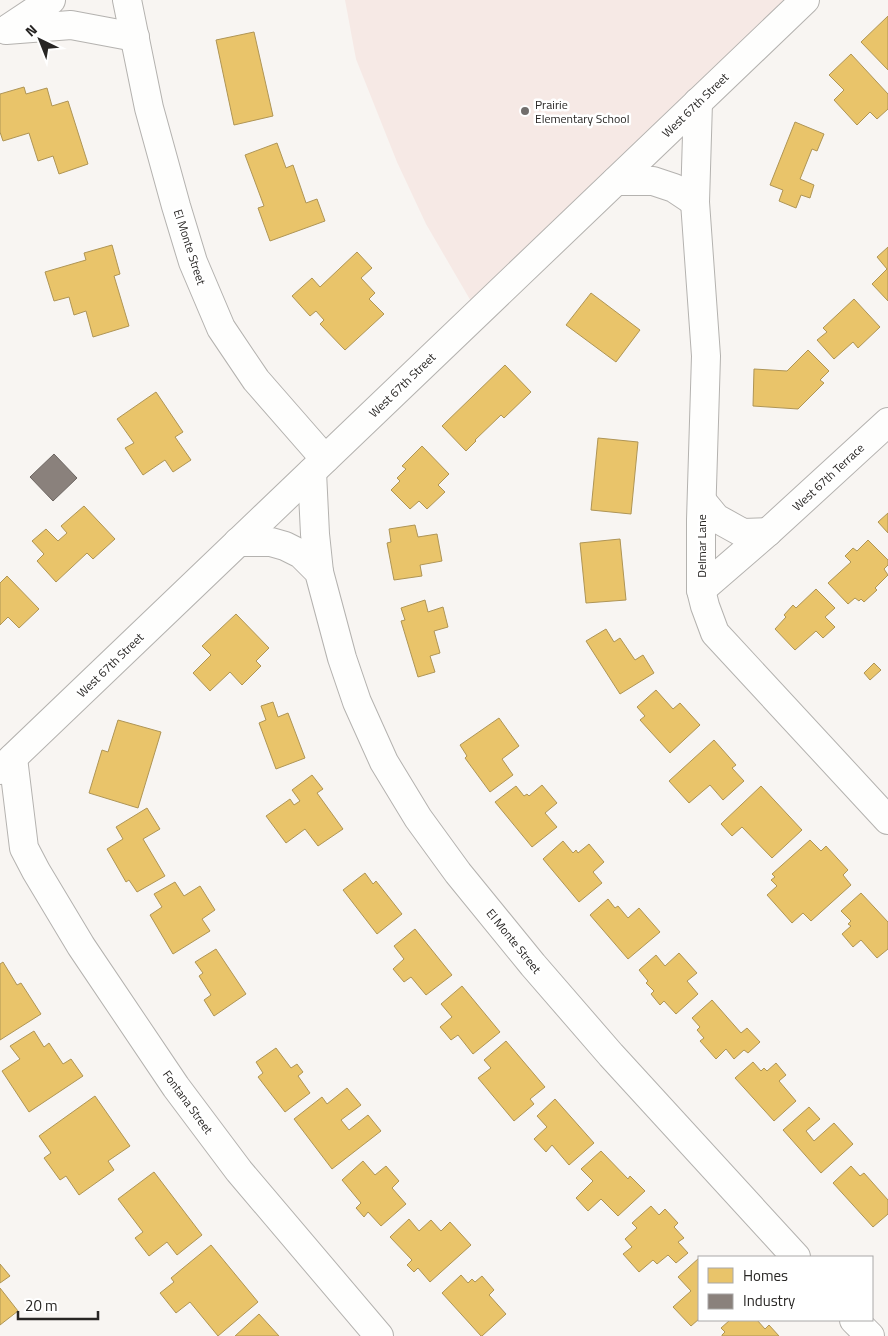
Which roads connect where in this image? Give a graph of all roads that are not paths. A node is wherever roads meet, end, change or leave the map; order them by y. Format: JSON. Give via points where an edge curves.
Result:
{"nodes":[{"id":1,"x":51,"y":0,"type":"edge"},
{"id":2,"x":127,"y":0,"type":"edge"},
{"id":3,"x":805,"y":0,"type":"edge"},
{"id":4,"x":3,"y":31,"type":"edge"},
{"id":5,"x":135,"y":37,"type":"junction"},
{"id":6,"x":698,"y":102,"type":"junction"},
{"id":7,"x":616,"y":181,"type":"junction"},
{"id":8,"x":695,"y":202,"type":"junction"},
{"id":9,"x":888,"y":422,"type":"edge"},
{"id":10,"x":318,"y":465,"type":"junction"},
{"id":11,"x":702,"y":501,"type":"junction"},
{"id":12,"x":768,"y":532,"type":"junction"},
{"id":13,"x":238,"y":542,"type":"junction"},
{"id":14,"x":319,"y":572,"type":"junction"},
{"id":15,"x":701,"y":590,"type":"junction"},
{"id":16,"x":6,"y":764,"type":"edge"},
{"id":17,"x":888,"y":820,"type":"edge"},
{"id":18,"x":12,"y":843,"type":"edge"},
{"id":19,"x":795,"y":1256,"type":"edge"},
{"id":20,"x":855,"y":1321,"type":"edge"},
{"id":21,"x":379,"y":1336,"type":"edge"},
{"id":22,"x":870,"y":1336,"type":"edge"}],
"edges":[{"from":1,"to":4,"type":"street"},
{"from":2,"to":5,"type":"street","name":"El Monte Street"},
{"from":3,"to":6,"type":"street","name":"West 67th Street"},
{"from":4,"to":5,"type":"street","via":[[71,25]]},
{"from":5,"to":10,"type":"street","name":"El Monte Street","via":[[149,108],[192,262],[221,328]]},
{"from":6,"to":7,"type":"street","name":"West 67th Street"},
{"from":6,"to":8,"type":"street","name":"Delmar Lane"},
{"from":7,"to":8,"type":"street","via":[[653,181],[674,188]]},
{"from":7,"to":10,"type":"street","name":"West 67th Street"},
{"from":8,"to":11,"type":"street","name":"Delmar Lane","via":[[706,356]]},
{"from":9,"to":12,"type":"street","name":"West 67th Terrace"},
{"from":10,"to":13,"type":"street","name":"West 67th Street"},
{"from":10,"to":14,"type":"street","name":"El Monte Street","via":[[315,534]]},
{"from":11,"to":12,"type":"street","via":[[716,518],[743,533]]},
{"from":11,"to":15,"type":"street","name":"Delmar Lane"},
{"from":12,"to":15,"type":"street","name":"West 67th Terrace"},
{"from":13,"to":14,"type":"street","via":[[271,542],[285,546],[301,554]]},
{"from":13,"to":16,"type":"street","name":"West 67th Street"},
{"from":14,"to":19,"type":"street","name":"El Monte Street","via":[[357,702],[384,762],[418,818],[458,873],[591,1033]]},
{"from":15,"to":17,"type":"street","name":"Delmar Lane","via":[[715,633]]},
{"from":16,"to":18,"type":"street","name":"Fontana Street"},
{"from":18,"to":21,"type":"street","name":"Fontana Street","via":[[36,871],[81,946],[176,1087],[239,1171]]},
{"from":20,"to":22,"type":"street"}]}
